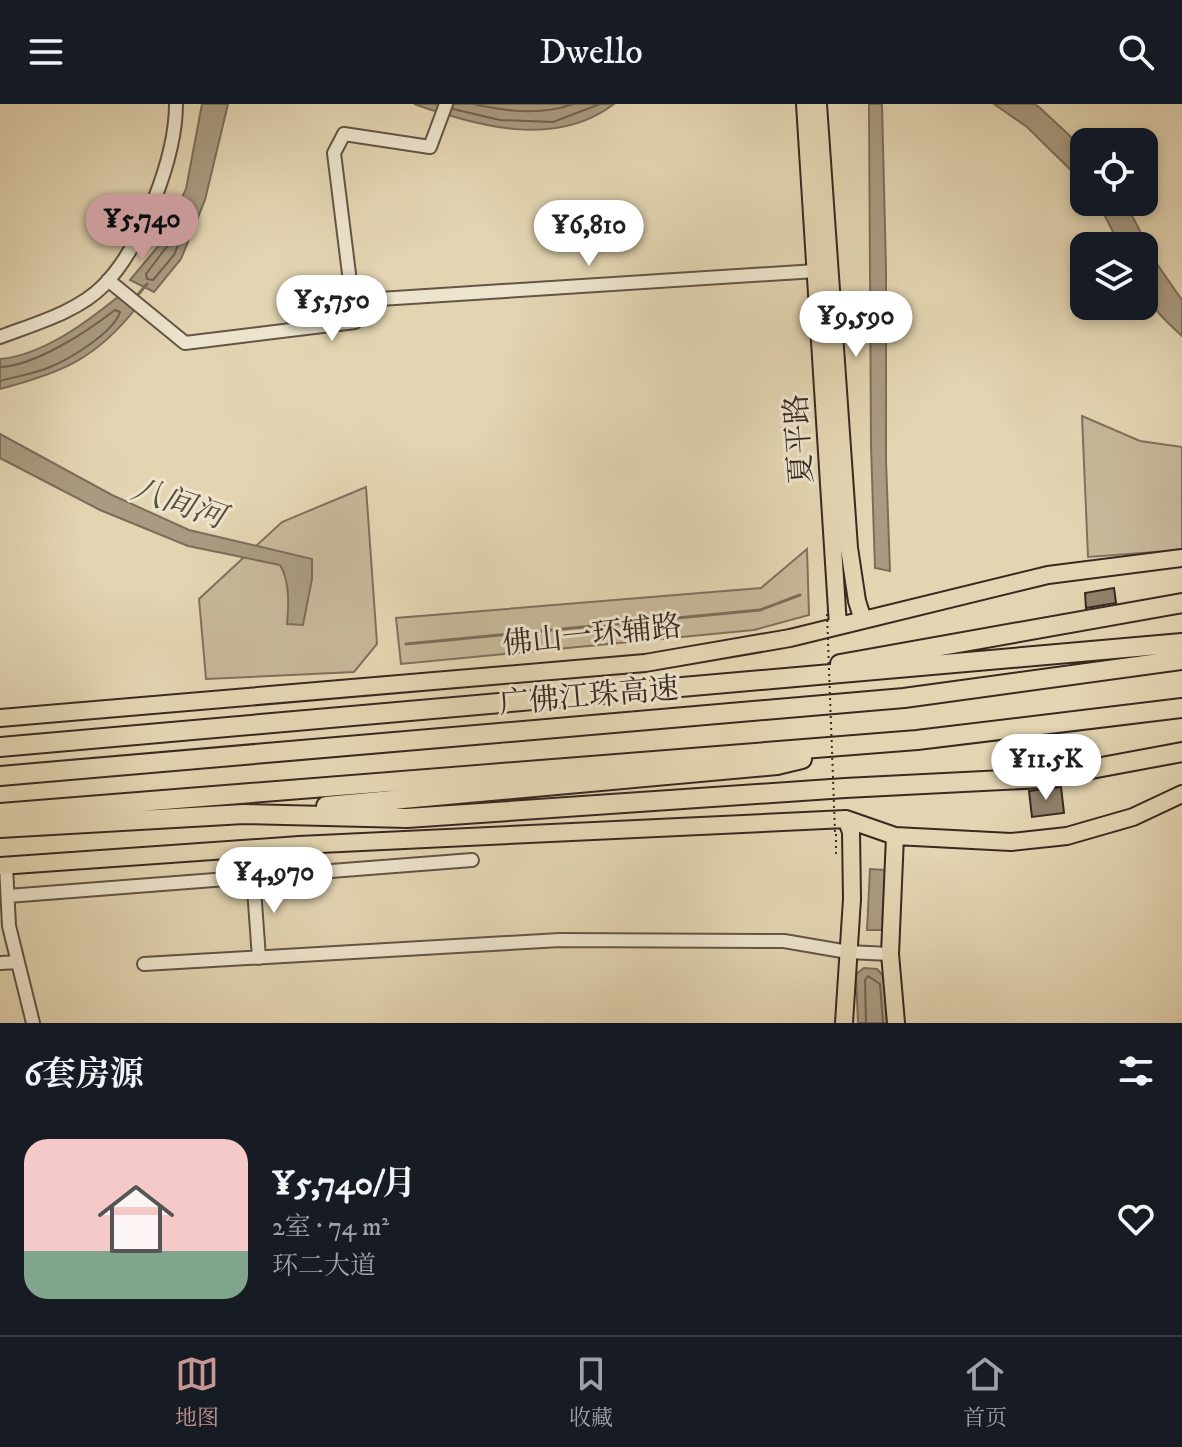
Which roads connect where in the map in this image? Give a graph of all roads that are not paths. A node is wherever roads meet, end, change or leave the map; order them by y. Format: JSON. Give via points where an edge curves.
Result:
{"nodes":[{"id":1,"x":176,"y":104,"type":"edge"},
{"id":2,"x":805,"y":104,"type":"edge"},
{"id":3,"x":818,"y":104,"type":"edge"},
{"id":4,"x":445,"y":106,"type":"edge"},
{"id":5,"x":816,"y":271,"type":"junction"},
{"id":6,"x":108,"y":280,"type":"junction"},
{"id":7,"x":364,"y":300,"type":"dead end"},
{"id":8,"x":0,"y":337,"type":"edge"},
{"id":9,"x":1182,"y":558,"type":"edge"},
{"id":10,"x":1182,"y":603,"type":"edge"},
{"id":11,"x":832,"y":620,"type":"junction"},
{"id":12,"x":863,"y":620,"type":"junction"},
{"id":13,"x":1182,"y":643,"type":"edge"},
{"id":14,"x":1182,"y":660,"type":"edge"},
{"id":15,"x":731,"y":684,"type":"junction"},
{"id":16,"x":1182,"y":708,"type":"edge"},
{"id":17,"x":0,"y":718,"type":"edge"},
{"id":18,"x":870,"y":744,"type":"junction"},
{"id":19,"x":0,"y":747,"type":"edge"},
{"id":20,"x":1182,"y":752,"type":"edge"},
{"id":21,"x":0,"y":776,"type":"edge"},
{"id":22,"x":1182,"y":794,"type":"edge"},
{"id":23,"x":0,"y":813,"type":"edge"},
{"id":24,"x":244,"y":814,"type":"junction"},
{"id":25,"x":846,"y":819,"type":"junction"},
{"id":26,"x":0,"y":828,"type":"edge"},
{"id":27,"x":895,"y":836,"type":"junction"},
{"id":28,"x":472,"y":860,"type":"dead end"},
{"id":29,"x":3,"y":866,"type":"edge"},
{"id":30,"x":253,"y":875,"type":"junction"},
{"id":31,"x":8,"y":896,"type":"junction"},
{"id":32,"x":848,"y":952,"type":"junction"},
{"id":33,"x":890,"y":954,"type":"junction"},
{"id":34,"x":259,"y":958,"type":"junction"},
{"id":35,"x":18,"y":962,"type":"junction"},
{"id":36,"x":0,"y":963,"type":"edge"},
{"id":37,"x":144,"y":964,"type":"dead end"},
{"id":38,"x":33,"y":1023,"type":"edge"},
{"id":39,"x":844,"y":1023,"type":"edge"},
{"id":40,"x":896,"y":1023,"type":"edge"}],
"edges":[{"from":1,"to":6,"type":"street","via":[[158,189]]},
{"from":2,"to":5,"type":"main road","name":"夏平路"},
{"from":3,"to":12,"type":"main road","name":"夏平路","via":[[849,548]]},
{"from":4,"to":6,"type":"street","via":[[430,147],[344,134],[334,153],[355,322],[185,343]]},
{"from":5,"to":7,"type":"street"},
{"from":5,"to":11,"type":"main road","name":"夏平路"},
{"from":6,"to":8,"type":"street","via":[[61,313]]},
{"from":9,"to":12,"type":"main road","name":"佛山一环辅路","via":[[1048,575]]},
{"from":10,"to":15,"type":"highway"},
{"from":11,"to":12,"type":"main road","name":"佛山一环辅路"},
{"from":11,"to":17,"type":"main road","name":"佛山一环辅路","via":[[790,638],[645,663]]},
{"from":13,"to":15,"type":"highway"},
{"from":14,"to":21,"type":"highway","name":"广佛江珠高速","via":[[904,698]]},
{"from":15,"to":19,"type":"highway"},
{"from":16,"to":18,"type":"highway"},
{"from":18,"to":23,"type":"highway"},
{"from":18,"to":24,"type":"highway","via":[[777,765]]},
{"from":20,"to":24,"type":"highway","via":[[1043,778],[407,818]]},
{"from":22,"to":27,"type":"main road","via":[[1133,817],[1067,836],[1011,842]]},
{"from":24,"to":26,"type":"highway"},
{"from":25,"to":27,"type":"main road"},
{"from":25,"to":29,"type":"main road","via":[[299,845]]},
{"from":25,"to":32,"type":"main road","via":[[851,832]]},
{"from":27,"to":33,"type":"main road"},
{"from":28,"to":30,"type":"street"},
{"from":29,"to":31,"type":"street"},
{"from":30,"to":31,"type":"street"},
{"from":30,"to":34,"type":"street"},
{"from":31,"to":35,"type":"street"},
{"from":32,"to":33,"type":"street"},
{"from":32,"to":34,"type":"street","via":[[784,941],[560,940]]},
{"from":32,"to":39,"type":"main road"},
{"from":33,"to":40,"type":"main road"},
{"from":34,"to":37,"type":"street"},
{"from":35,"to":36,"type":"street"},
{"from":35,"to":38,"type":"street"}]}
